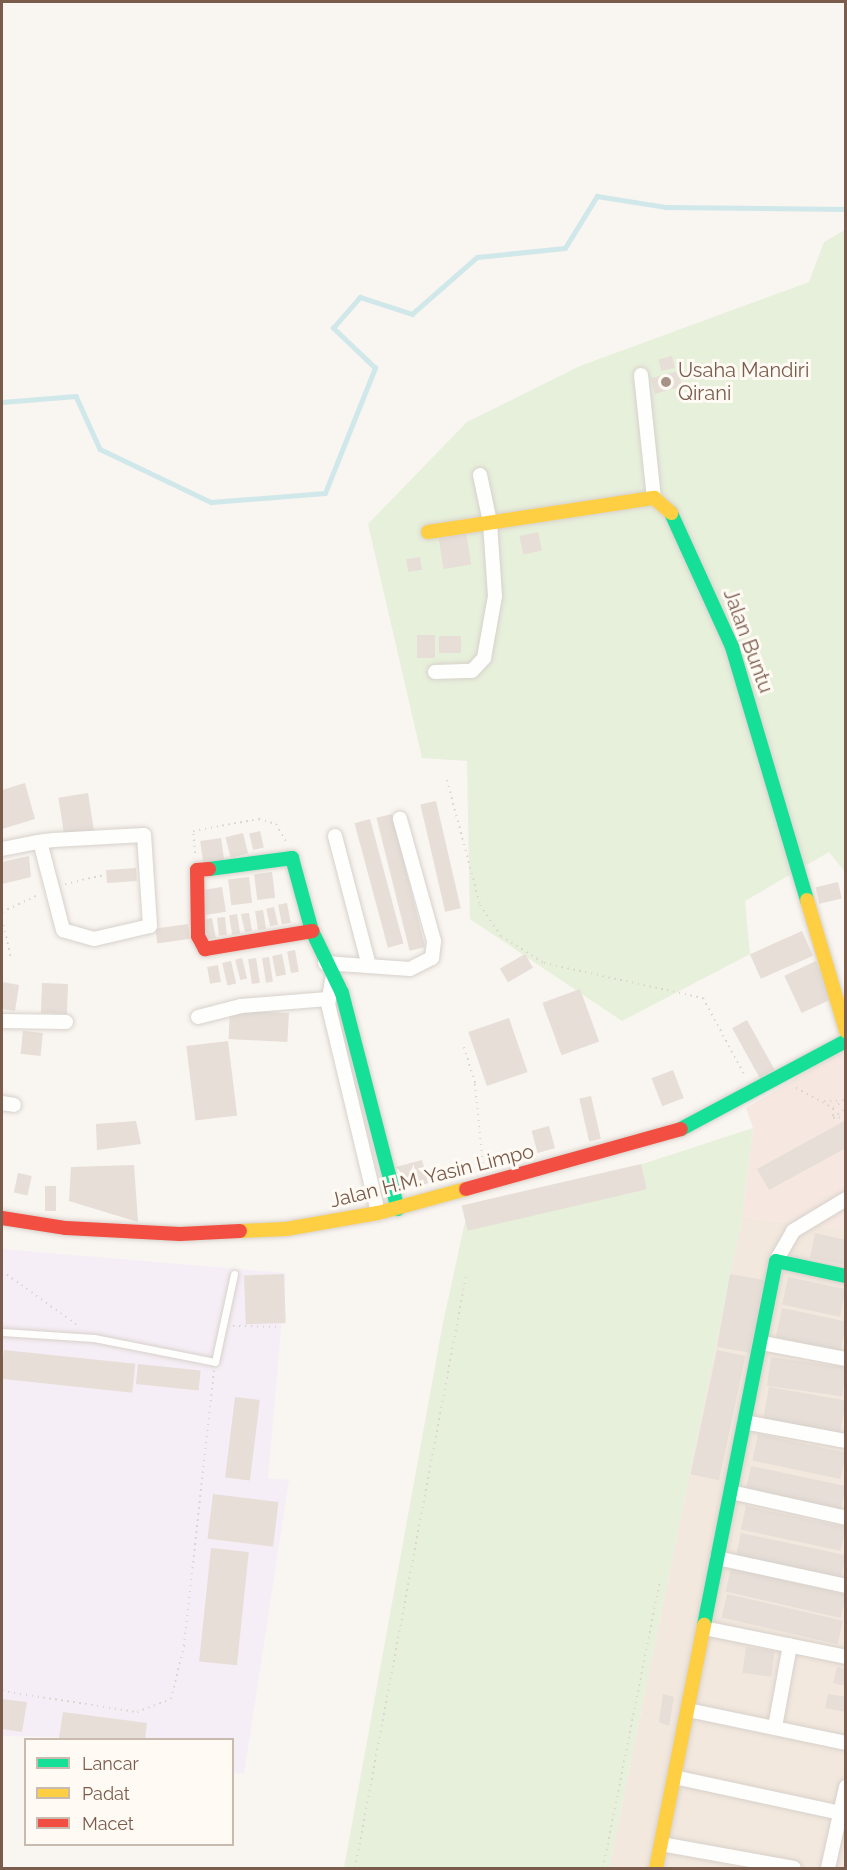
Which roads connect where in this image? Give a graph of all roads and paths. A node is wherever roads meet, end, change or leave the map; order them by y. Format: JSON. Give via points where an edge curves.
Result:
{"nodes":[{"id":1,"x":640,"y":375,"type":"dead end"},
{"id":2,"x":480,"y":475,"type":"dead end"},
{"id":3,"x":654,"y":498,"type":"junction"},
{"id":4,"x":490,"y":522,"type":"junction"},
{"id":5,"x":428,"y":532,"type":"dead end"},
{"id":6,"x":435,"y":672,"type":"dead end"},
{"id":7,"x":447,"y":780,"type":"dead end"},
{"id":8,"x":400,"y":819,"type":"dead end"},
{"id":9,"x":335,"y":836,"type":"dead end"},
{"id":10,"x":40,"y":842,"type":"junction"},
{"id":11,"x":2,"y":849,"type":"edge"},
{"id":12,"x":292,"y":858,"type":"junction"},
{"id":13,"x":196,"y":870,"type":"junction"},
{"id":14,"x":2,"y":919,"type":"edge"},
{"id":15,"x":312,"y":931,"type":"junction"},
{"id":16,"x":11,"y":957,"type":"dead end"},
{"id":17,"x":325,"y":963,"type":"junction"},
{"id":18,"x":369,"y":966,"type":"junction"},
{"id":19,"x":332,"y":980,"type":"junction"},
{"id":20,"x":328,"y":999,"type":"junction"},
{"id":21,"x":198,"y":1017,"type":"dead end"},
{"id":22,"x":2,"y":1021,"type":"edge"},
{"id":23,"x":66,"y":1022,"type":"dead end"},
{"id":24,"x":846,"y":1030,"type":"edge"},
{"id":25,"x":846,"y":1041,"type":"edge"},
{"id":26,"x":464,"y":1047,"type":"dead end"},
{"id":27,"x":781,"y":1079,"type":"junction"},
{"id":28,"x":753,"y":1093,"type":"junction"},
{"id":29,"x":845,"y":1100,"type":"edge"},
{"id":30,"x":821,"y":1101,"type":"junction"},
{"id":31,"x":833,"y":1108,"type":"junction"},
{"id":32,"x":846,"y":1108,"type":"edge"},
{"id":33,"x":846,"y":1117,"type":"edge"},
{"id":34,"x":833,"y":1118,"type":"junction"},
{"id":35,"x":486,"y":1184,"type":"junction"},
{"id":36,"x":846,"y":1199,"type":"edge"},
{"id":37,"x":398,"y":1209,"type":"junction"},
{"id":38,"x":378,"y":1213,"type":"junction"},
{"id":39,"x":2,"y":1218,"type":"edge"},
{"id":40,"x":776,"y":1261,"type":"junction"},
{"id":41,"x":2,"y":1271,"type":"edge"},
{"id":42,"x":234,"y":1274,"type":"dead end"},
{"id":43,"x":466,"y":1276,"type":"dead end"},
{"id":44,"x":846,"y":1276,"type":"edge"},
{"id":45,"x":224,"y":1326,"type":"junction"},
{"id":46,"x":281,"y":1327,"type":"dead end"},
{"id":47,"x":2,"y":1332,"type":"edge"},
{"id":48,"x":94,"y":1338,"type":"junction"},
{"id":49,"x":762,"y":1343,"type":"junction"},
{"id":50,"x":846,"y":1359,"type":"edge"},
{"id":51,"x":215,"y":1362,"type":"junction"},
{"id":52,"x":744,"y":1422,"type":"junction"},
{"id":53,"x":846,"y":1441,"type":"edge"},
{"id":54,"x":732,"y":1492,"type":"junction"},
{"id":55,"x":846,"y":1518,"type":"edge"},
{"id":56,"x":717,"y":1558,"type":"junction"},
{"id":57,"x":660,"y":1581,"type":"dead end"},
{"id":58,"x":846,"y":1586,"type":"edge"},
{"id":59,"x":705,"y":1628,"type":"junction"},
{"id":60,"x":790,"y":1645,"type":"junction"},
{"id":61,"x":846,"y":1658,"type":"edge"},
{"id":62,"x":2,"y":1691,"type":"edge"},
{"id":63,"x":688,"y":1710,"type":"junction"},
{"id":64,"x":775,"y":1727,"type":"junction"},
{"id":65,"x":846,"y":1743,"type":"edge"},
{"id":66,"x":674,"y":1777,"type":"junction"},
{"id":67,"x":846,"y":1787,"type":"edge"},
{"id":68,"x":840,"y":1813,"type":"junction"},
{"id":69,"x":661,"y":1844,"type":"junction"},
{"id":70,"x":355,"y":1869,"type":"edge"},
{"id":71,"x":603,"y":1869,"type":"edge"},
{"id":72,"x":656,"y":1869,"type":"edge"},
{"id":73,"x":794,"y":1869,"type":"edge"},
{"id":74,"x":828,"y":1869,"type":"edge"}],
"edges":[{"from":1,"to":3,"type":"street"},
{"from":2,"to":4,"type":"street"},
{"from":3,"to":4,"type":"street"},
{"from":3,"to":24,"type":"street","name":"Jalan Buntu","via":[[678,523],[732,647]]},
{"from":4,"to":5,"type":"street"},
{"from":4,"to":6,"type":"street","via":[[495,596],[484,658],[472,670]]},
{"from":7,"to":28,"type":"path","via":[[480,905],[501,936],[544,963],[703,998]]},
{"from":8,"to":18,"type":"street","via":[[434,949],[426,963],[410,969]]},
{"from":9,"to":18,"type":"street"},
{"from":10,"to":10,"type":"street","via":[[63,930],[94,939],[150,926],[144,835]]},
{"from":10,"to":11,"type":"street"},
{"from":12,"to":13,"type":"street"},
{"from":12,"to":13,"type":"path","via":[[282,831],[269,820],[259,819],[194,831]]},
{"from":12,"to":15,"type":"street"},
{"from":13,"to":15,"type":"street","via":[[198,936],[205,949]]},
{"from":14,"to":16,"type":"path"},
{"from":15,"to":17,"type":"street"},
{"from":17,"to":18,"type":"street"},
{"from":17,"to":19,"type":"street"},
{"from":19,"to":20,"type":"street"},
{"from":19,"to":37,"type":"street","via":[[342,993]]},
{"from":20,"to":21,"type":"street","via":[[241,1006]]},
{"from":20,"to":38,"type":"street"},
{"from":22,"to":23,"type":"street"},
{"from":25,"to":27,"type":"street","name":"Jalan H.M. Yasin Limpo"},
{"from":26,"to":35,"type":"path","via":[[475,1084]]},
{"from":27,"to":28,"type":"street","name":"Jalan H.M. Yasin Limpo"},
{"from":27,"to":30,"type":"path"},
{"from":28,"to":35,"type":"street","name":"Jalan H.M. Yasin Limpo","via":[[668,1134]]},
{"from":29,"to":30,"type":"path"},
{"from":29,"to":31,"type":"path"},
{"from":30,"to":31,"type":"path"},
{"from":31,"to":34,"type":"path"},
{"from":32,"to":34,"type":"path"},
{"from":33,"to":34,"type":"path"},
{"from":35,"to":37,"type":"street","name":"Jalan H.M. Yasin Limpo"},
{"from":36,"to":40,"type":"street","via":[[794,1231]]},
{"from":37,"to":38,"type":"street","name":"Jalan H.M. Yasin Limpo"},
{"from":38,"to":39,"type":"street","name":"Jalan H.M. Yasin Limpo","via":[[286,1228],[190,1234],[66,1228]]},
{"from":40,"to":44,"type":"street"},
{"from":40,"to":49,"type":"street"},
{"from":41,"to":48,"type":"path"},
{"from":42,"to":45,"type":"lane"},
{"from":43,"to":70,"type":"path"},
{"from":45,"to":46,"type":"path"},
{"from":45,"to":51,"type":"lane"},
{"from":47,"to":48,"type":"lane"},
{"from":48,"to":51,"type":"lane"},
{"from":49,"to":50,"type":"street"},
{"from":49,"to":52,"type":"street"},
{"from":51,"to":62,"type":"path","via":[[184,1646],[171,1699],[137,1712]]},
{"from":52,"to":53,"type":"street"},
{"from":52,"to":54,"type":"street"},
{"from":54,"to":55,"type":"street"},
{"from":54,"to":56,"type":"street"},
{"from":56,"to":58,"type":"street"},
{"from":56,"to":59,"type":"street"},
{"from":57,"to":71,"type":"path"},
{"from":59,"to":60,"type":"street"},
{"from":59,"to":63,"type":"street"},
{"from":60,"to":61,"type":"street"},
{"from":60,"to":64,"type":"street"},
{"from":63,"to":64,"type":"street"},
{"from":63,"to":66,"type":"street"},
{"from":64,"to":65,"type":"street"},
{"from":66,"to":68,"type":"street"},
{"from":66,"to":69,"type":"street"},
{"from":67,"to":68,"type":"street"},
{"from":68,"to":74,"type":"street"},
{"from":69,"to":72,"type":"street"},
{"from":69,"to":73,"type":"street"}]}
